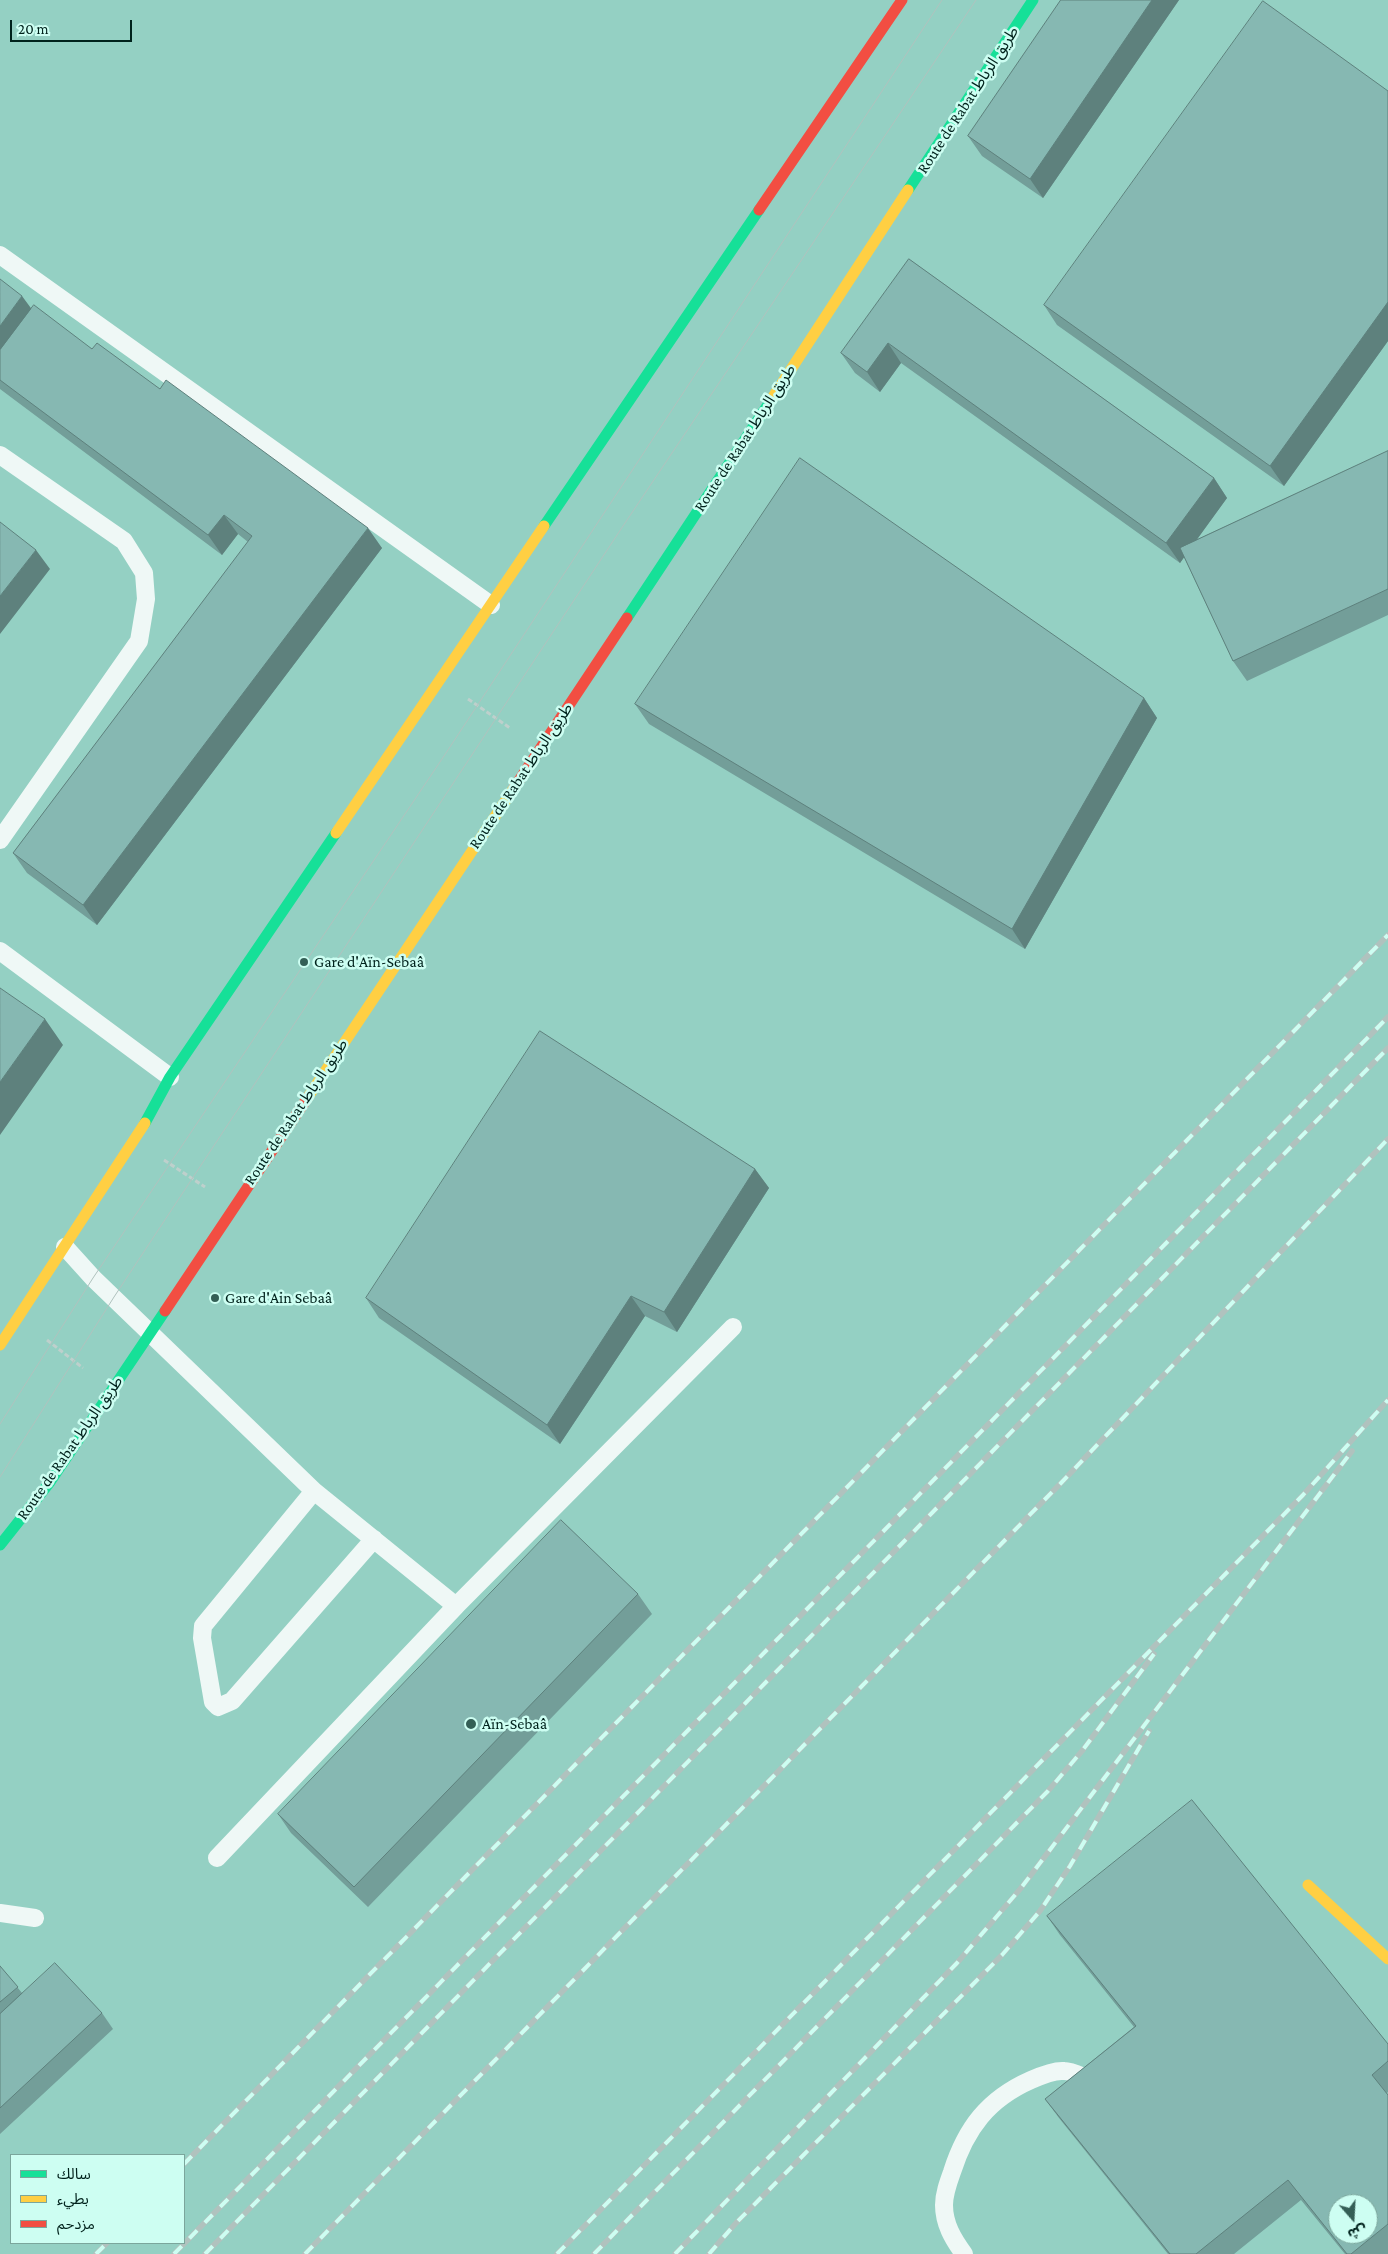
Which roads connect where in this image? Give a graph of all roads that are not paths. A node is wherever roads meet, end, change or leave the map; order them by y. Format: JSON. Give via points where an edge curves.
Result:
{"nodes":[{"id":1,"x":902,"y":0,"type":"edge"},
{"id":2,"x":1033,"y":0,"type":"edge"},
{"id":3,"x":0,"y":254,"type":"edge"},
{"id":4,"x":0,"y":455,"type":"edge"},
{"id":5,"x":491,"y":605,"type":"junction"},
{"id":6,"x":0,"y":840,"type":"edge"},
{"id":7,"x":0,"y":951,"type":"edge"},
{"id":8,"x":170,"y":1077,"type":"junction"},
{"id":9,"x":65,"y":1248,"type":"junction"},
{"id":10,"x":733,"y":1327,"type":"dead end"},
{"id":11,"x":150,"y":1331,"type":"junction"},
{"id":12,"x":0,"y":1345,"type":"edge"},
{"id":13,"x":314,"y":1491,"type":"junction"},
{"id":14,"x":374,"y":1539,"type":"junction"},
{"id":15,"x":0,"y":1545,"type":"edge"},
{"id":16,"x":456,"y":1606,"type":"junction"},
{"id":17,"x":217,"y":1858,"type":"dead end"},
{"id":18,"x":1308,"y":1885,"type":"dead end"},
{"id":19,"x":0,"y":1913,"type":"edge"},
{"id":20,"x":35,"y":1918,"type":"dead end"},
{"id":21,"x":1388,"y":1959,"type":"edge"},
{"id":22,"x":1089,"y":2079,"type":"edge"},
{"id":23,"x":964,"y":2254,"type":"edge"}],
"edges":[{"from":1,"to":5,"type":"main road"},
{"from":2,"to":11,"type":"main road","name":"Route de Rabat طريق الرباط"},
{"from":3,"to":5,"type":"lane"},
{"from":4,"to":6,"type":"lane","via":[[124,540],[144,572],[146,599],[138,641]]},
{"from":5,"to":8,"type":"main road"},
{"from":7,"to":8,"type":"lane"},
{"from":8,"to":9,"type":"main road","via":[[135,1140]]},
{"from":9,"to":11,"type":"lane"},
{"from":9,"to":12,"type":"main road"},
{"from":10,"to":16,"type":"lane"},
{"from":11,"to":13,"type":"lane"},
{"from":11,"to":15,"type":"main road","name":"Route de Rabat طريق الرباط","via":[[50,1482]]},
{"from":13,"to":14,"type":"lane"},
{"from":13,"to":14,"type":"lane","via":[[203,1626],[202,1638],[213,1702],[218,1706],[232,1701]]},
{"from":14,"to":16,"type":"lane"},
{"from":16,"to":17,"type":"lane"},
{"from":18,"to":21,"type":"main road"},
{"from":19,"to":20,"type":"lane"},
{"from":22,"to":23,"type":"lane","via":[[1063,2070],[1026,2082],[999,2098],[968,2132],[958,2152],[944,2205],[953,2239]]}]}
